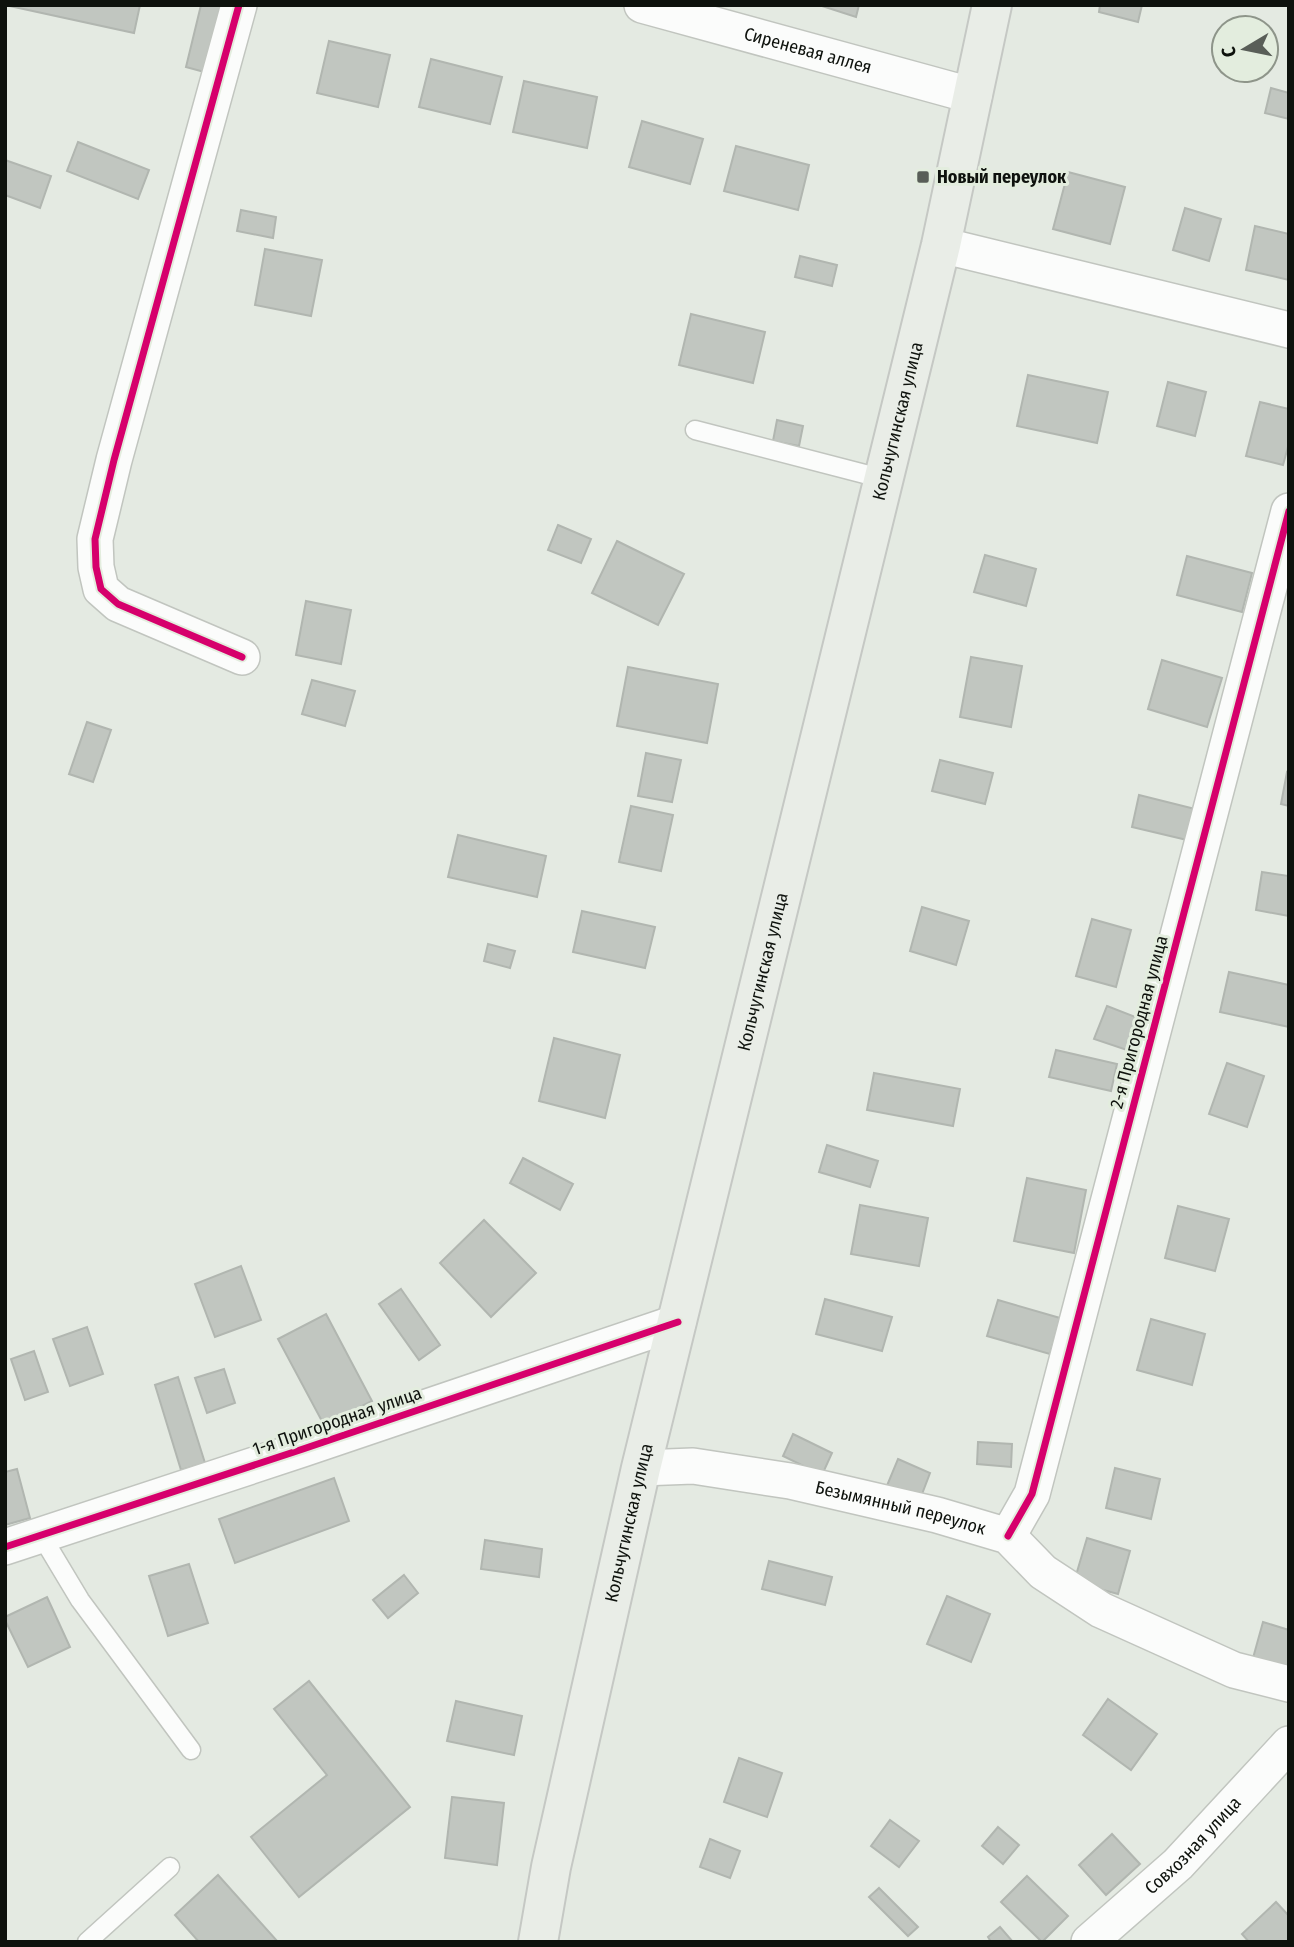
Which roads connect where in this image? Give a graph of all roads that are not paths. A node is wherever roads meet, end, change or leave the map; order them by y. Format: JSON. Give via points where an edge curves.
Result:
{"nodes":[{"id":1,"x":239,"y":5,"type":"edge"},
{"id":2,"x":642,"y":5,"type":"edge"},
{"id":3,"x":992,"y":5,"type":"edge"},
{"id":4,"x":974,"y":96,"type":"junction"},
{"id":5,"x":941,"y":246,"type":"junction"},
{"id":6,"x":1289,"y":330,"type":"edge"},
{"id":7,"x":695,"y":430,"type":"dead end"},
{"id":8,"x":884,"y":479,"type":"junction"},
{"id":9,"x":1289,"y":511,"type":"edge"},
{"id":10,"x":242,"y":657,"type":"dead end"},
{"id":11,"x":678,"y":1322,"type":"junction"},
{"id":12,"x":641,"y":1468,"type":"junction"},
{"id":13,"x":41,"y":1535,"type":"junction"},
{"id":14,"x":1008,"y":1536,"type":"junction"},
{"id":15,"x":5,"y":1547,"type":"edge"},
{"id":16,"x":1289,"y":1684,"type":"edge"},
{"id":17,"x":1289,"y":1744,"type":"edge"},
{"id":18,"x":191,"y":1750,"type":"dead end"},
{"id":19,"x":170,"y":1867,"type":"dead end"},
{"id":20,"x":87,"y":1942,"type":"edge"},
{"id":21,"x":538,"y":1942,"type":"edge"},
{"id":22,"x":1089,"y":1942,"type":"edge"}],
"edges":[{"from":1,"to":10,"type":"street","via":[[95,540],[101,589],[118,604]]},
{"from":2,"to":4,"type":"street","name":"Сиреневая аллея"},
{"from":3,"to":4,"type":"main road","name":"Кольчугинская улица"},
{"from":4,"to":5,"type":"main road","name":"Кольчугинская улица"},
{"from":5,"to":6,"type":"street"},
{"from":5,"to":8,"type":"main road","name":"Кольчугинская улица"},
{"from":7,"to":8,"type":"lane"},
{"from":8,"to":11,"type":"main road","name":"Кольчугинская улица"},
{"from":9,"to":14,"type":"street","name":"2-я Пригородная улица","via":[[1036,1480]]},
{"from":11,"to":12,"type":"main road","name":"Кольчугинская улица"},
{"from":11,"to":13,"type":"street","name":"1-я Пригородная улица"},
{"from":12,"to":14,"type":"street","name":"Безымянный переулок","via":[[692,1466],[790,1481]]},
{"from":12,"to":21,"type":"main road","name":"Кольчугинская улица"},
{"from":13,"to":15,"type":"street","name":"1-я Пригородная улица"},
{"from":13,"to":18,"type":"lane","via":[[80,1600]]},
{"from":14,"to":16,"type":"street","name":"Безымянный переулок","via":[[1043,1573],[1101,1610],[1234,1670]]},
{"from":17,"to":22,"type":"street","name":"Совхозная улица","via":[[1178,1864]]},
{"from":19,"to":20,"type":"lane"}]}
